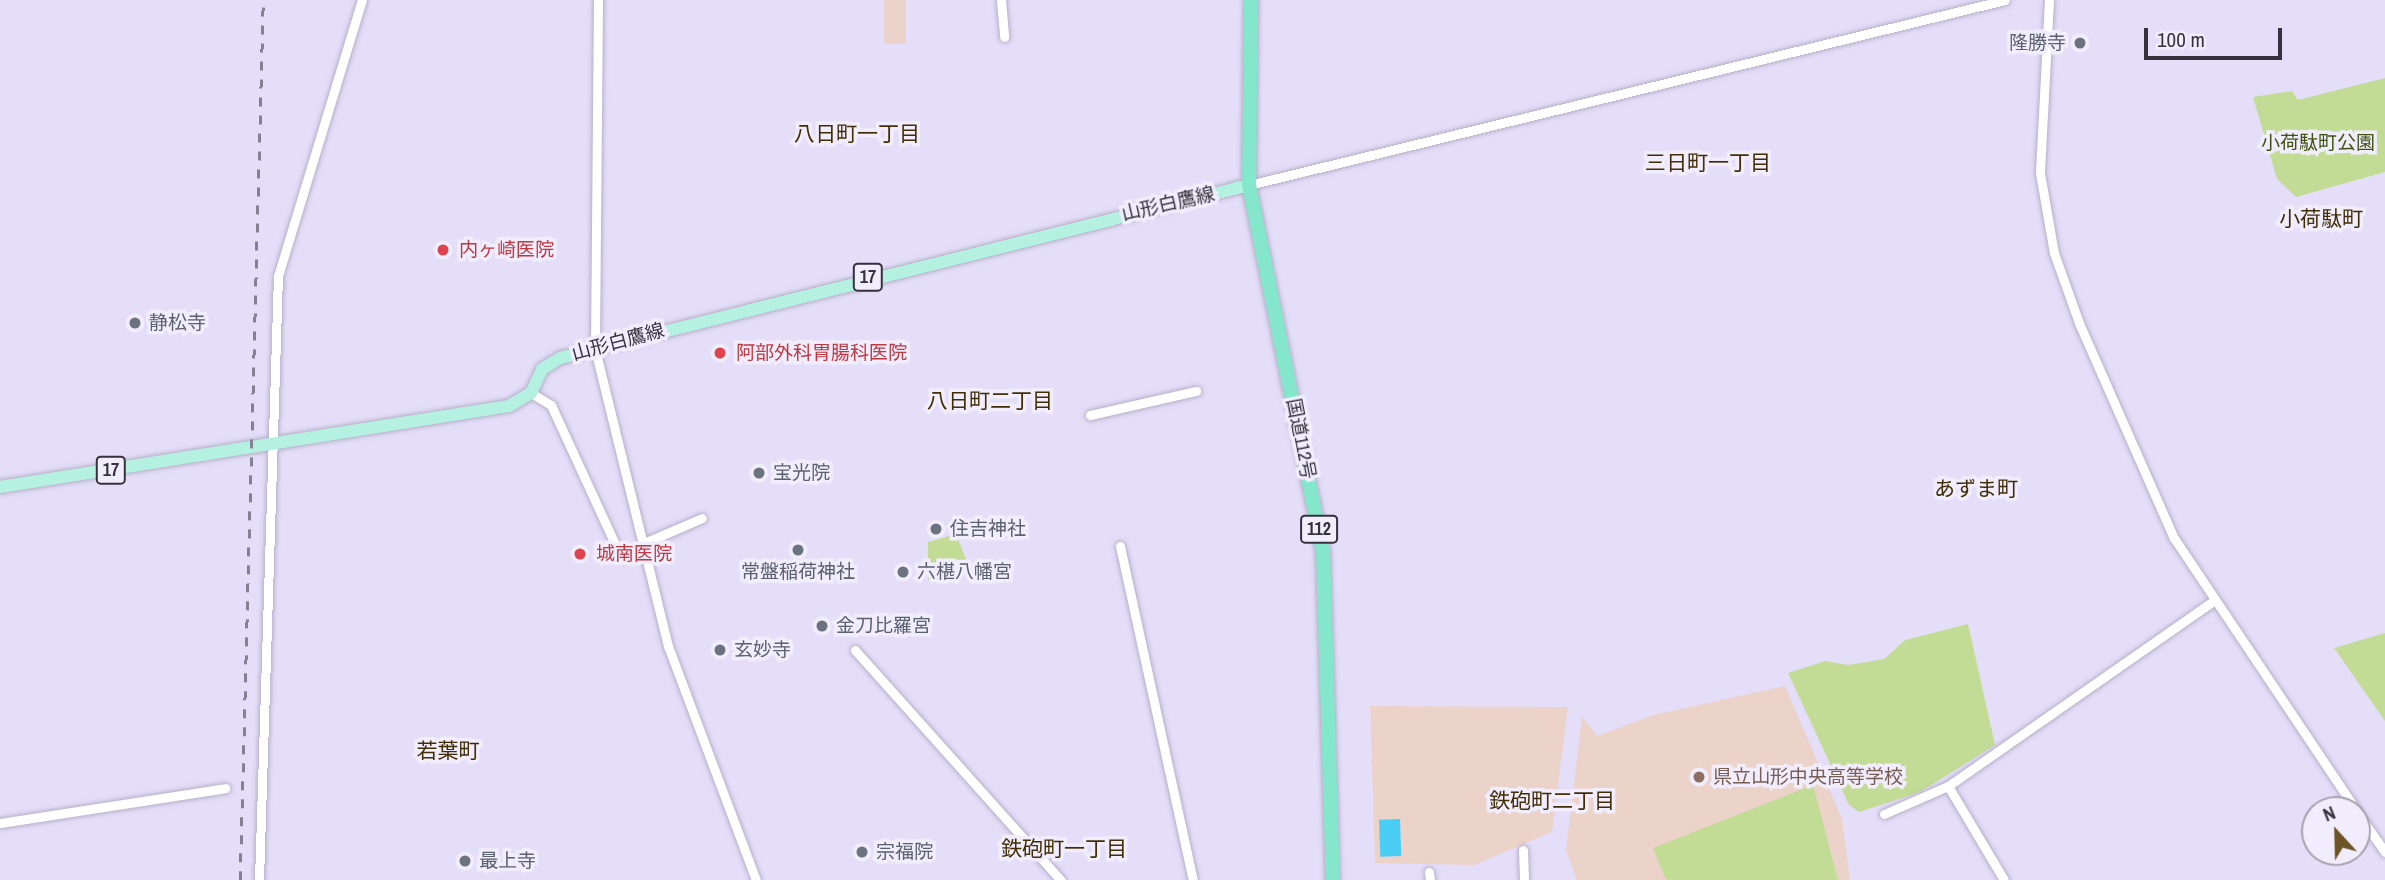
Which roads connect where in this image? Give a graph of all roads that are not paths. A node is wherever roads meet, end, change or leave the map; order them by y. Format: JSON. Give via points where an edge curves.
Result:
{"nodes":[{"id":1,"x":362,"y":0,"type":"edge"},
{"id":2,"x":598,"y":0,"type":"edge"},
{"id":3,"x":1001,"y":0,"type":"edge"},
{"id":4,"x":1251,"y":0,"type":"edge"},
{"id":5,"x":2005,"y":0,"type":"edge"},
{"id":6,"x":2049,"y":0,"type":"edge"},
{"id":7,"x":1004,"y":37,"type":"dead end"},
{"id":8,"x":1249,"y":185,"type":"junction"},
{"id":9,"x":595,"y":349,"type":"junction"},
{"id":10,"x":1196,"y":391,"type":"dead end"},
{"id":11,"x":531,"y":393,"type":"junction"},
{"id":12,"x":1090,"y":415,"type":"dead end"},
{"id":13,"x":269,"y":444,"type":"junction"},
{"id":14,"x":0,"y":487,"type":"edge"},
{"id":15,"x":702,"y":518,"type":"dead end"},
{"id":16,"x":645,"y":546,"type":"junction"},
{"id":17,"x":1120,"y":546,"type":"dead end"},
{"id":18,"x":2212,"y":602,"type":"junction"},
{"id":19,"x":855,"y":650,"type":"dead end"},
{"id":20,"x":1948,"y":786,"type":"junction"},
{"id":21,"x":225,"y":788,"type":"dead end"},
{"id":22,"x":2346,"y":796,"type":"edge"},
{"id":23,"x":1884,"y":814,"type":"dead end"},
{"id":24,"x":0,"y":823,"type":"edge"},
{"id":25,"x":2371,"y":832,"type":"edge"},
{"id":26,"x":1523,"y":850,"type":"dead end"},
{"id":27,"x":2385,"y":852,"type":"edge"},
{"id":28,"x":259,"y":880,"type":"edge"},
{"id":29,"x":755,"y":880,"type":"edge"},
{"id":30,"x":1061,"y":880,"type":"edge"},
{"id":31,"x":1193,"y":880,"type":"edge"},
{"id":32,"x":1333,"y":880,"type":"edge"},
{"id":33,"x":1524,"y":880,"type":"edge"},
{"id":34,"x":2004,"y":880,"type":"edge"}],
"edges":[{"from":1,"to":13,"type":"street","via":[[278,276]]},
{"from":2,"to":9,"type":"street"},
{"from":3,"to":7,"type":"street"},
{"from":4,"to":8,"type":"highway","name":"国道112号","number":"112"},
{"from":5,"to":8,"type":"street"},
{"from":6,"to":18,"type":"street","via":[[2040,173],[2054,253],[2155,501]]},
{"from":8,"to":9,"type":"main road","name":"山形白鷹線","number":"17"},
{"from":8,"to":32,"type":"highway","name":"国道112号","number":"112","via":[[1323,551]]},
{"from":9,"to":11,"type":"main road","name":"山形白鷹線","number":"17","via":[[547,364]]},
{"from":9,"to":16,"type":"street"},
{"from":10,"to":12,"type":"street"},
{"from":11,"to":13,"type":"main road","number":"17","via":[[509,406]]},
{"from":11,"to":16,"type":"street","via":[[551,405],[621,557]]},
{"from":13,"to":14,"type":"main road","number":"17"},
{"from":13,"to":28,"type":"street"},
{"from":15,"to":16,"type":"street"},
{"from":16,"to":29,"type":"street","via":[[668,646]]},
{"from":17,"to":31,"type":"street"},
{"from":18,"to":20,"type":"street"},
{"from":18,"to":22,"type":"street"},
{"from":19,"to":30,"type":"street"},
{"from":20,"to":23,"type":"street"},
{"from":20,"to":34,"type":"street"},
{"from":21,"to":24,"type":"street"},
{"from":25,"to":27,"type":"street"},
{"from":26,"to":33,"type":"street"}]}
